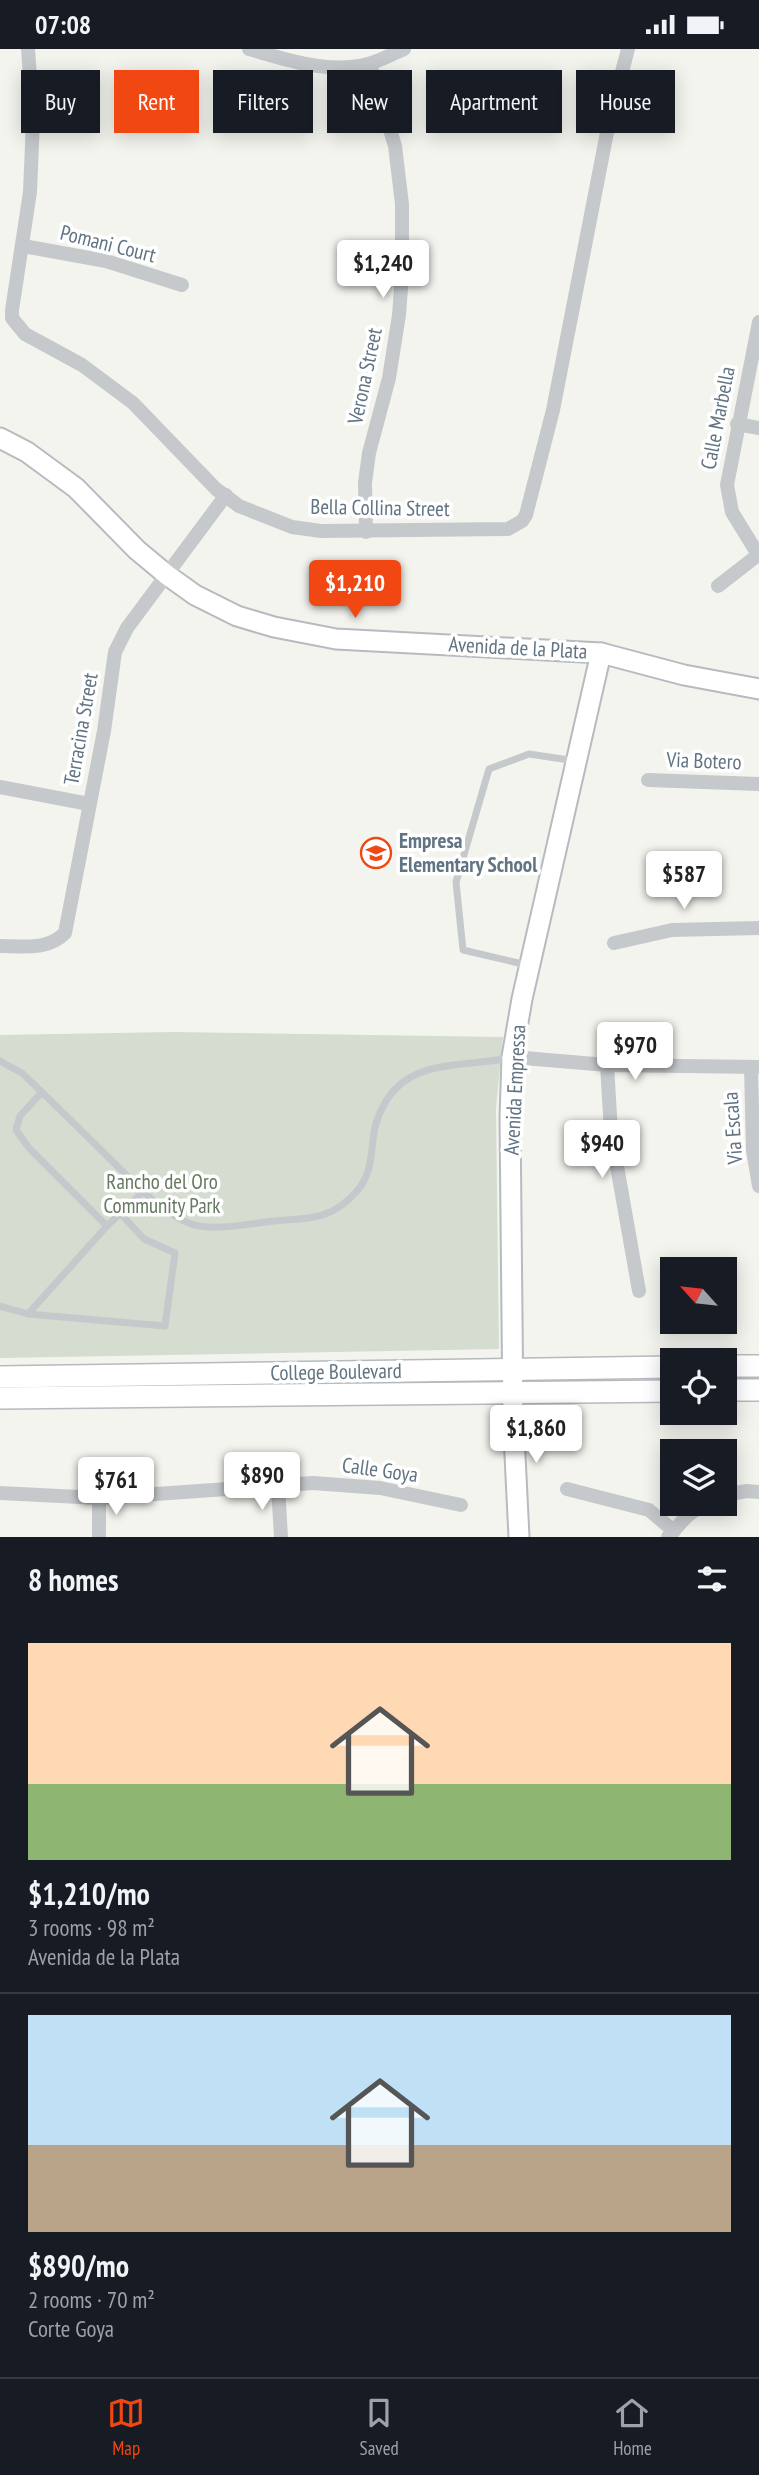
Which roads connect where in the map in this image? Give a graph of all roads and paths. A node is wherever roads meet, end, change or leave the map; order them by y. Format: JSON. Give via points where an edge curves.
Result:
{"nodes":[{"id":1,"x":28,"y":49,"type":"edge"},
{"id":2,"x":249,"y":49,"type":"edge"},
{"id":3,"x":404,"y":49,"type":"edge"},
{"id":4,"x":628,"y":49,"type":"edge"},
{"id":5,"x":370,"y":64,"type":"junction"},
{"id":6,"x":23,"y":246,"type":"junction"},
{"id":7,"x":182,"y":285,"type":"dead end"},
{"id":8,"x":759,"y":322,"type":"edge"},
{"id":9,"x":737,"y":424,"type":"junction"},
{"id":10,"x":759,"y":428,"type":"edge"},
{"id":11,"x":0,"y":439,"type":"edge"},
{"id":12,"x":226,"y":495,"type":"junction"},
{"id":13,"x":366,"y":532,"type":"junction"},
{"id":14,"x":758,"y":556,"type":"edge"},
{"id":15,"x":167,"y":575,"type":"junction"},
{"id":16,"x":718,"y":586,"type":"dead end"},
{"id":17,"x":601,"y":653,"type":"junction"},
{"id":18,"x":759,"y":689,"type":"edge"},
{"id":19,"x":576,"y":761,"type":"junction"},
{"id":20,"x":648,"y":780,"type":"dead end"},
{"id":21,"x":759,"y":784,"type":"edge"},
{"id":22,"x":0,"y":787,"type":"edge"},
{"id":23,"x":89,"y":804,"type":"junction"},
{"id":24,"x":759,"y":928,"type":"edge"},
{"id":25,"x":614,"y":943,"type":"dead end"},
{"id":26,"x":0,"y":946,"type":"edge"},
{"id":27,"x":530,"y":966,"type":"junction"},
{"id":28,"x":512,"y":1057,"type":"junction"},
{"id":29,"x":0,"y":1061,"type":"edge"},
{"id":30,"x":607,"y":1065,"type":"junction"},
{"id":31,"x":755,"y":1067,"type":"edge"},
{"id":32,"x":42,"y":1092,"type":"junction"},
{"id":33,"x":759,"y":1186,"type":"edge"},
{"id":34,"x":144,"y":1191,"type":"junction"},
{"id":35,"x":120,"y":1213,"type":"junction"},
{"id":36,"x":107,"y":1226,"type":"junction"},
{"id":37,"x":639,"y":1291,"type":"dead end"},
{"id":38,"x":0,"y":1306,"type":"edge"},
{"id":39,"x":28,"y":1314,"type":"junction"},
{"id":40,"x":737,"y":1366,"type":"edge"},
{"id":41,"x":759,"y":1366,"type":"edge"},
{"id":42,"x":660,"y":1367,"type":"edge"},
{"id":43,"x":513,"y":1369,"type":"junction"},
{"id":44,"x":0,"y":1377,"type":"edge"},
{"id":45,"x":737,"y":1390,"type":"edge"},
{"id":46,"x":759,"y":1390,"type":"edge"},
{"id":47,"x":660,"y":1391,"type":"edge"},
{"id":48,"x":514,"y":1393,"type":"junction"},
{"id":49,"x":0,"y":1398,"type":"edge"},
{"id":50,"x":278,"y":1486,"type":"junction"},
{"id":51,"x":567,"y":1489,"type":"dead end"},
{"id":52,"x":759,"y":1492,"type":"edge"},
{"id":53,"x":0,"y":1493,"type":"edge"},
{"id":54,"x":737,"y":1493,"type":"edge"},
{"id":55,"x":99,"y":1498,"type":"junction"},
{"id":56,"x":461,"y":1505,"type":"dead end"},
{"id":57,"x":687,"y":1516,"type":"edge"},
{"id":58,"x":671,"y":1534,"type":"edge"},
{"id":59,"x":99,"y":1537,"type":"edge"},
{"id":60,"x":281,"y":1537,"type":"edge"},
{"id":61,"x":519,"y":1537,"type":"edge"}],
"edges":[{"from":1,"to":6,"type":"street","name":"Bella Collina Street","via":[[33,120]]},
{"from":2,"to":5,"type":"street","via":[[336,69]]},
{"from":3,"to":5,"type":"street"},
{"from":4,"to":13,"type":"street","name":"Bella Collina Street","via":[[527,515],[508,529]]},
{"from":5,"to":13,"type":"street","name":"Verona Street","via":[[395,146],[402,204],[402,275],[389,378],[369,453]]},
{"from":6,"to":7,"type":"street","name":"Pomani Court","via":[[106,261]]},
{"from":6,"to":12,"type":"street","name":"Bella Collina Street","via":[[12,318],[25,334],[82,365],[133,403]]},
{"from":8,"to":9,"type":"street","name":"Calle Marbella"},
{"from":9,"to":10,"type":"street"},
{"from":9,"to":14,"type":"street","name":"Calle Marbella","via":[[727,485],[732,512]]},
{"from":11,"to":15,"type":"street","name":"Avenida de la Plata","via":[[27,452],[76,488]]},
{"from":12,"to":13,"type":"street","name":"Bella Collina Street","via":[[239,506],[292,527]]},
{"from":12,"to":15,"type":"street","name":"Terracina Street"},
{"from":14,"to":16,"type":"street"},
{"from":15,"to":17,"type":"street","name":"Avenida de la Plata","via":[[237,617],[336,639]]},
{"from":15,"to":23,"type":"street","name":"Terracina Street","via":[[115,652]]},
{"from":17,"to":18,"type":"street","name":"Avenida de la Plata"},
{"from":17,"to":19,"type":"street","name":"Avenida Empressa"},
{"from":19,"to":27,"type":"street","name":"Avenida Empressa"},
{"from":19,"to":27,"type":"lane","via":[[529,754],[489,769],[456,882],[463,950]]},
{"from":20,"to":21,"type":"street","name":"Via Botero"},
{"from":22,"to":23,"type":"street"},
{"from":23,"to":26,"type":"street","name":"Terracina Street","via":[[65,933],[45,946]]},
{"from":24,"to":25,"type":"street","via":[[672,930]]},
{"from":27,"to":28,"type":"street","name":"Avenida Empressa"},
{"from":28,"to":30,"type":"street"},
{"from":28,"to":34,"type":"lane","via":[[434,1067],[394,1090],[379,1113],[366,1177],[358,1191],[322,1217],[211,1227],[192,1224],[158,1206]]},
{"from":28,"to":43,"type":"street","name":"Avenida Empressa"},
{"from":29,"to":32,"type":"lane"},
{"from":30,"to":31,"type":"street"},
{"from":30,"to":37,"type":"street","via":[[611,1132]]},
{"from":31,"to":33,"type":"street","name":"Via Escala","via":[[753,1150]]},
{"from":32,"to":34,"type":"lane"},
{"from":32,"to":36,"type":"lane","via":[[20,1116],[16,1130]]},
{"from":34,"to":35,"type":"lane"},
{"from":35,"to":36,"type":"lane"},
{"from":35,"to":39,"type":"lane","via":[[144,1239],[175,1253],[165,1326]]},
{"from":36,"to":39,"type":"lane"},
{"from":38,"to":39,"type":"lane"},
{"from":40,"to":41,"type":"main road"},
{"from":42,"to":43,"type":"main road","name":"College Boulevard"},
{"from":43,"to":44,"type":"main road","name":"College Boulevard"},
{"from":43,"to":48,"type":"street","name":"Avenida Empressa"},
{"from":45,"to":46,"type":"main road"},
{"from":47,"to":48,"type":"main road","name":"College Boulevard"},
{"from":48,"to":49,"type":"main road","name":"College Boulevard"},
{"from":48,"to":61,"type":"street","name":"Avenida Empressa"},
{"from":50,"to":55,"type":"street","name":"Calle Goya"},
{"from":50,"to":56,"type":"street","name":"Calle Goya","via":[[313,1483],[380,1488]]},
{"from":50,"to":60,"type":"street"},
{"from":51,"to":58,"type":"street","via":[[649,1510]]},
{"from":52,"to":54,"type":"street"},
{"from":53,"to":55,"type":"street","name":"Calle Goya"},
{"from":55,"to":59,"type":"street"},
{"from":57,"to":58,"type":"street"}]}
